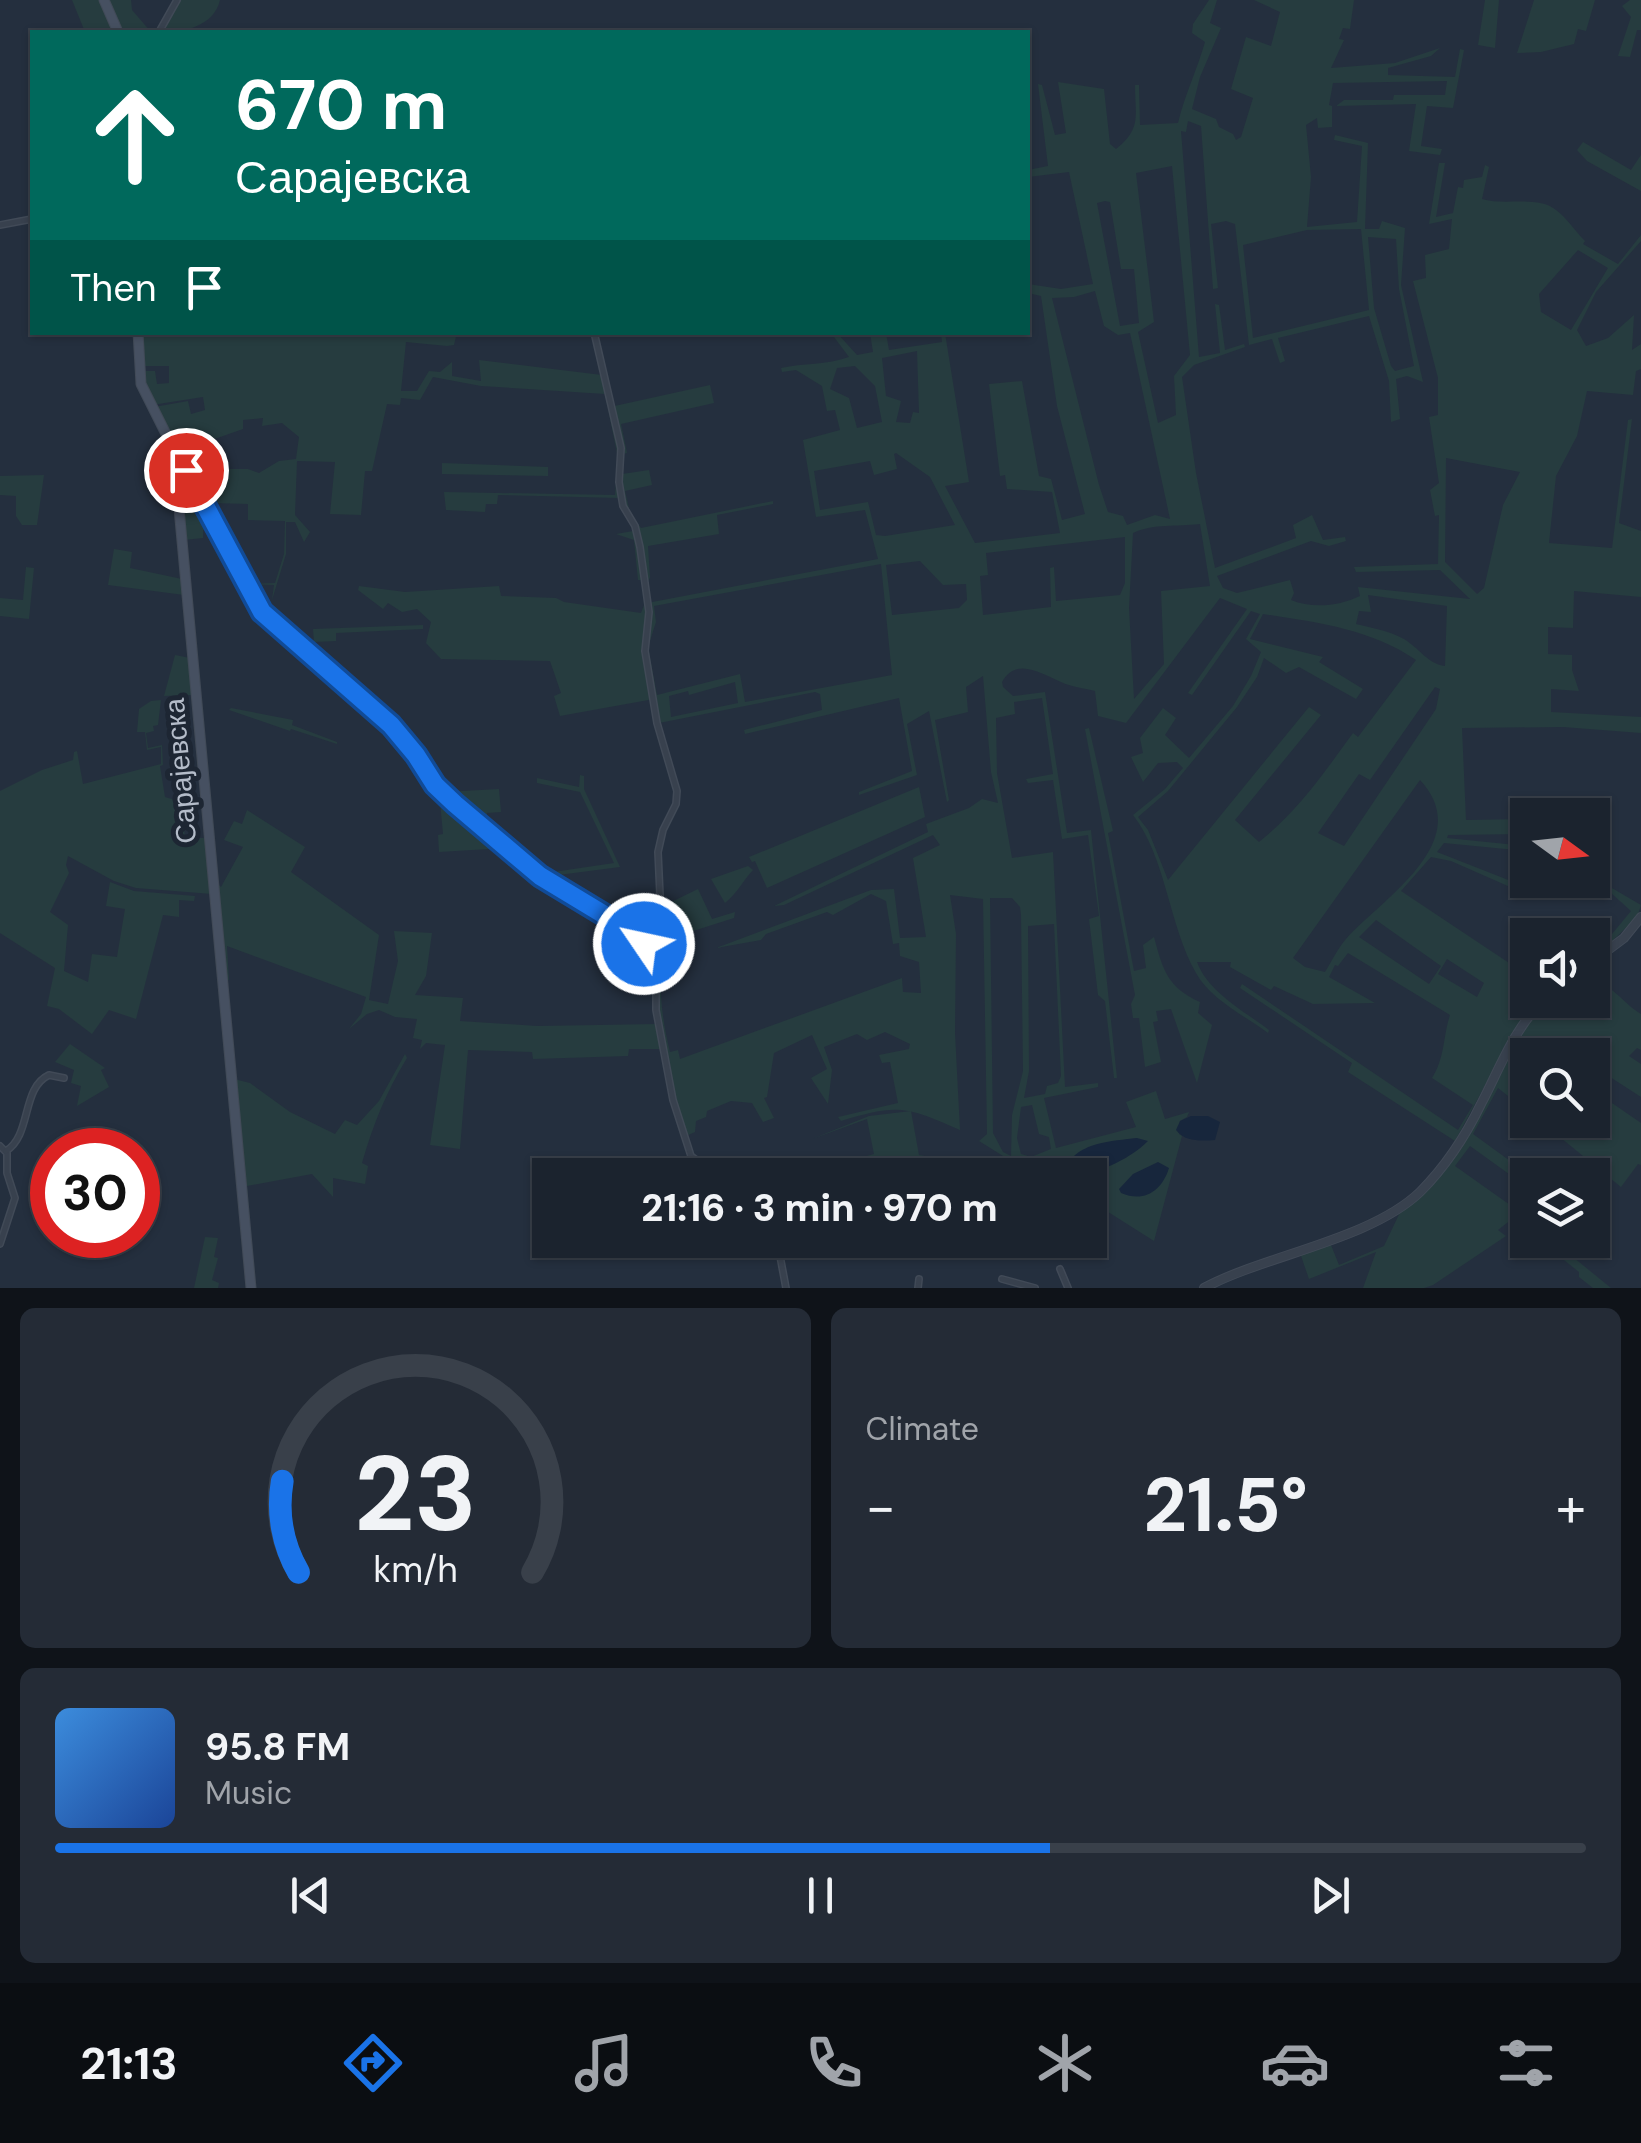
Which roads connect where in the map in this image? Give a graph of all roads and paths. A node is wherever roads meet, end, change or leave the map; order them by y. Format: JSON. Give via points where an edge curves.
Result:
{"nodes":[{"id":1,"x":104,"y":0,"type":"edge"},
{"id":2,"x":176,"y":0,"type":"edge"},
{"id":3,"x":117,"y":30,"type":"edge"},
{"id":4,"x":160,"y":30,"type":"edge"},
{"id":5,"x":30,"y":219,"type":"edge"},
{"id":6,"x":0,"y":225,"type":"edge"},
{"id":7,"x":138,"y":335,"type":"edge"},
{"id":8,"x":595,"y":335,"type":"edge"},
{"id":9,"x":175,"y":466,"type":"junction"},
{"id":10,"x":1641,"y":917,"type":"edge"},
{"id":11,"x":1610,"y":948,"type":"edge"},
{"id":12,"x":656,"y":958,"type":"junction"},
{"id":13,"x":1529,"y":1018,"type":"edge"},
{"id":14,"x":64,"y":1078,"type":"dead end"},
{"id":15,"x":0,"y":1146,"type":"edge"},
{"id":16,"x":6,"y":1152,"type":"junction"},
{"id":17,"x":695,"y":1158,"type":"edge"},
{"id":18,"x":0,"y":1244,"type":"edge"},
{"id":19,"x":781,"y":1258,"type":"edge"},
{"id":20,"x":1060,"y":1269,"type":"dead end"},
{"id":21,"x":919,"y":1279,"type":"dead end"},
{"id":22,"x":1002,"y":1279,"type":"dead end"},
{"id":23,"x":251,"y":1288,"type":"edge"},
{"id":24,"x":786,"y":1288,"type":"edge"},
{"id":25,"x":918,"y":1288,"type":"edge"},
{"id":26,"x":1035,"y":1288,"type":"edge"},
{"id":27,"x":1068,"y":1288,"type":"edge"},
{"id":28,"x":1204,"y":1288,"type":"edge"}],
"edges":[{"from":1,"to":3,"type":"main road"},
{"from":2,"to":4,"type":"street"},
{"from":5,"to":6,"type":"street"},
{"from":7,"to":9,"type":"main road","name":"Сарајевска","via":[[140,384]]},
{"from":8,"to":12,"type":"street","via":[[621,448],[622,506],[640,547],[649,612],[645,651],[657,723],[677,791],[658,852],[662,938]]},
{"from":9,"to":12,"type":"street","via":[[188,472],[255,602],[391,725],[455,804],[555,887],[631,931]]},
{"from":9,"to":23,"type":"main road","name":"Сарајевска"},
{"from":10,"to":11,"type":"street"},
{"from":12,"to":17,"type":"street","via":[[656,1010],[673,1100]]},
{"from":13,"to":28,"type":"street","via":[[1460,1138],[1403,1205]]},
{"from":14,"to":16,"type":"street","via":[[38,1082],[16,1144]]},
{"from":15,"to":16,"type":"street"},
{"from":16,"to":18,"type":"street","via":[[15,1198]]},
{"from":19,"to":24,"type":"street"},
{"from":20,"to":27,"type":"street"},
{"from":21,"to":25,"type":"street"},
{"from":22,"to":26,"type":"street"}]}
